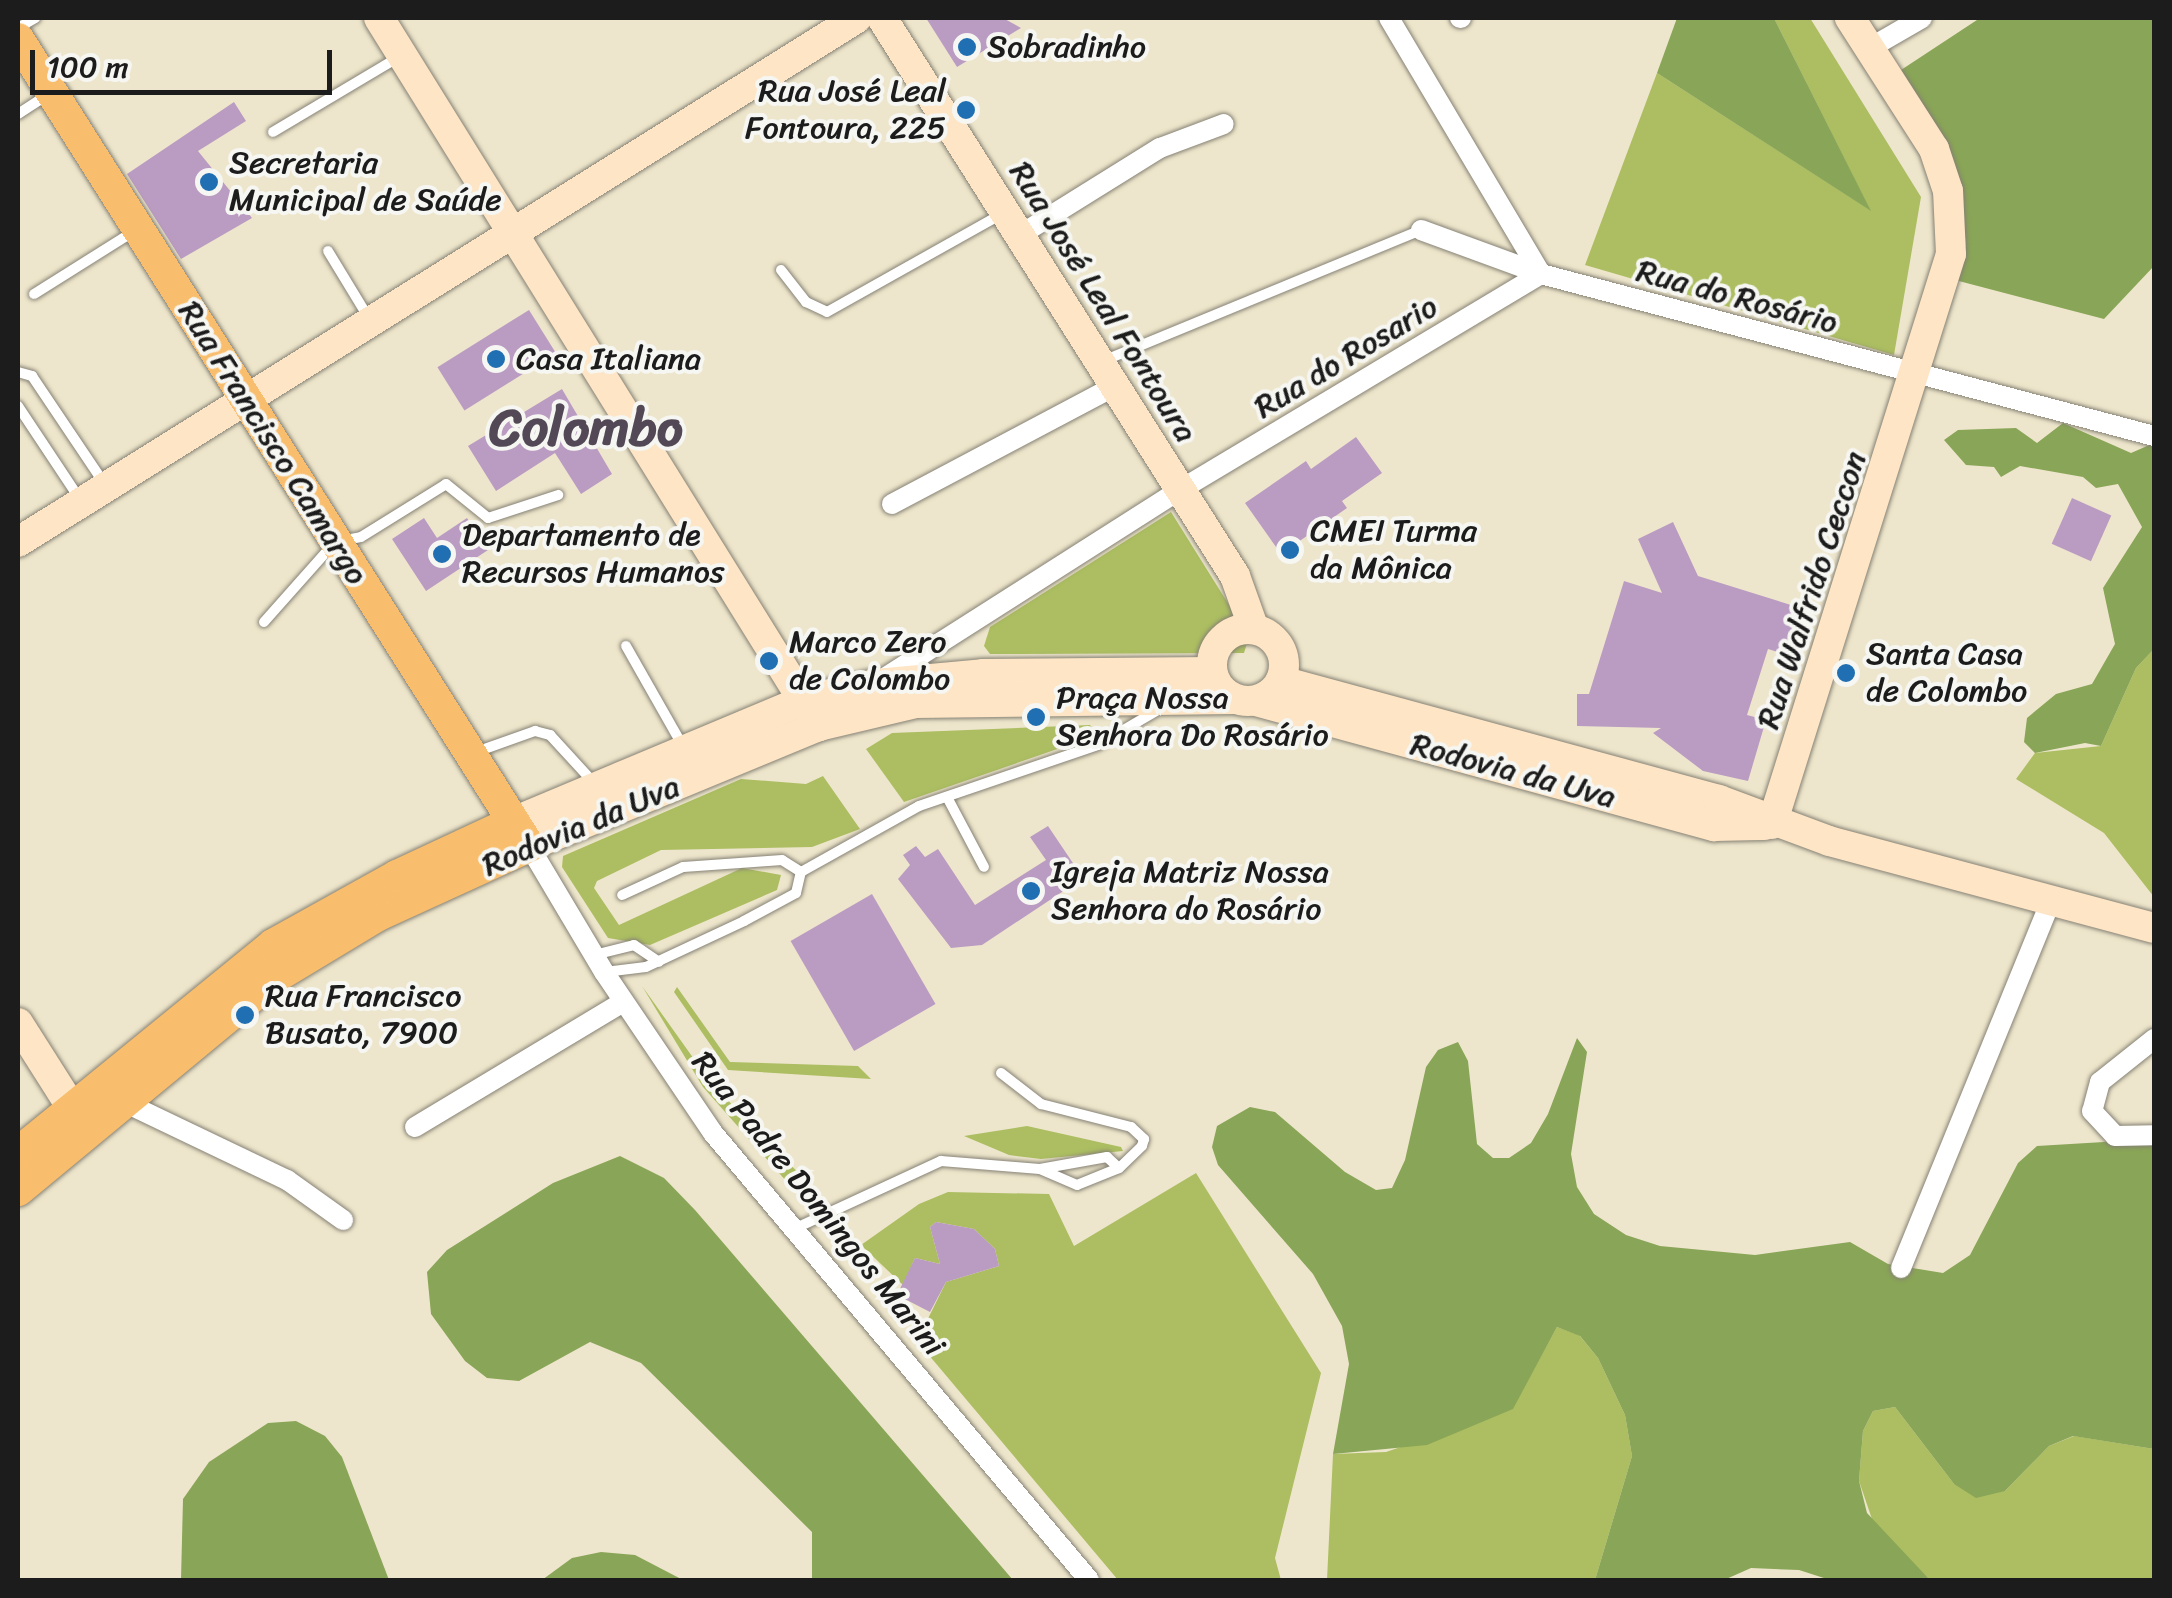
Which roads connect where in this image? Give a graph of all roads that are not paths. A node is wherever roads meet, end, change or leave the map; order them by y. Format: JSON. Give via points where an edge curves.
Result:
{"nodes":[{"id":1,"x":35,"y":18,"type":"edge"},
{"id":2,"x":379,"y":18,"type":"edge"},
{"id":3,"x":857,"y":18,"type":"edge"},
{"id":4,"x":882,"y":18,"type":"edge"},
{"id":5,"x":1389,"y":18,"type":"edge"},
{"id":6,"x":1850,"y":18,"type":"edge"},
{"id":7,"x":1922,"y":18,"type":"edge"},
{"id":8,"x":18,"y":28,"type":"edge"},
{"id":9,"x":18,"y":39,"type":"edge"},
{"id":10,"x":1870,"y":48,"type":"junction"},
{"id":11,"x":402,"y":54,"type":"junction"},
{"id":12,"x":51,"y":92,"type":"junction"},
{"id":13,"x":18,"y":114,"type":"edge"},
{"id":14,"x":1224,"y":124,"type":"dead end"},
{"id":15,"x":273,"y":132,"type":"dead end"},
{"id":16,"x":1012,"y":224,"type":"junction"},
{"id":17,"x":137,"y":230,"type":"junction"},
{"id":18,"x":1421,"y":230,"type":"joint"},
{"id":19,"x":513,"y":232,"type":"junction"},
{"id":20,"x":328,"y":250,"type":"dead end"},
{"id":21,"x":781,"y":270,"type":"dead end"},
{"id":22,"x":1541,"y":274,"type":"junction"},
{"id":23,"x":34,"y":294,"type":"dead end"},
{"id":24,"x":370,"y":321,"type":"junction"},
{"id":25,"x":18,"y":372,"type":"edge"},
{"id":26,"x":1107,"y":374,"type":"junction"},
{"id":27,"x":1918,"y":377,"type":"junction"},
{"id":28,"x":245,"y":399,"type":"junction"},
{"id":29,"x":18,"y":406,"type":"edge"},
{"id":30,"x":2154,"y":436,"type":"edge"},
{"id":31,"x":1180,"y":490,"type":"junction"},
{"id":32,"x":94,"y":494,"type":"junction"},
{"id":33,"x":558,"y":495,"type":"dead end"},
{"id":34,"x":892,"y":504,"type":"dead end"},
{"id":35,"x":18,"y":542,"type":"edge"},
{"id":36,"x":336,"y":542,"type":"junction"},
{"id":37,"x":264,"y":622,"type":"dead end"},
{"id":38,"x":1254,"y":629,"type":"junction"},
{"id":39,"x":626,"y":646,"type":"dead end"},
{"id":40,"x":1212,"y":672,"type":"junction"},
{"id":41,"x":1282,"y":681,"type":"junction"},
{"id":42,"x":876,"y":684,"type":"junction"},
{"id":43,"x":1180,"y":697,"type":"junction"},
{"id":44,"x":1245,"y":700,"type":"junction"},
{"id":45,"x":813,"y":712,"type":"junction"},
{"id":46,"x":684,"y":749,"type":"junction"},
{"id":47,"x":470,"y":754,"type":"junction"},
{"id":48,"x":596,"y":785,"type":"junction"},
{"id":49,"x":947,"y":797,"type":"junction"},
{"id":50,"x":1772,"y":824,"type":"junction"},
{"id":51,"x":521,"y":834,"type":"junction"},
{"id":52,"x":984,"y":867,"type":"dead end"},
{"id":53,"x":801,"y":872,"type":"junction"},
{"id":54,"x":622,"y":895,"type":"dead end"},
{"id":55,"x":2050,"y":900,"type":"junction"},
{"id":56,"x":2154,"y":928,"type":"edge"},
{"id":57,"x":659,"y":962,"type":"junction"},
{"id":58,"x":599,"y":964,"type":"junction"},
{"id":59,"x":624,"y":1002,"type":"junction"},
{"id":60,"x":18,"y":1023,"type":"edge"},
{"id":61,"x":2154,"y":1039,"type":"edge"},
{"id":62,"x":1002,"y":1072,"type":"dead end"},
{"id":63,"x":124,"y":1102,"type":"junction"},
{"id":64,"x":80,"y":1120,"type":"junction"},
{"id":65,"x":415,"y":1127,"type":"dead end"},
{"id":66,"x":2154,"y":1135,"type":"edge"},
{"id":67,"x":18,"y":1153,"type":"edge"},
{"id":68,"x":1119,"y":1168,"type":"junction"},
{"id":69,"x":1040,"y":1169,"type":"junction"},
{"id":70,"x":18,"y":1190,"type":"edge"},
{"id":71,"x":343,"y":1220,"type":"dead end"},
{"id":72,"x":796,"y":1228,"type":"junction"},
{"id":73,"x":1901,"y":1268,"type":"dead end"},
{"id":74,"x":1089,"y":1580,"type":"edge"}],
"edges":[{"from":1,"to":8,"type":"lane"},
{"from":2,"to":11,"type":"street"},
{"from":3,"to":19,"type":"street"},
{"from":4,"to":16,"type":"street","name":"Rua José Leal Fontoura"},
{"from":5,"to":22,"type":"street"},
{"from":6,"to":10,"type":"street","name":"Rua Walfrido Ceccon"},
{"from":7,"to":10,"type":"street"},
{"from":9,"to":12,"type":"main road","name":"Rua Francisco Camargo"},
{"from":10,"to":27,"type":"street","name":"Rua Walfrido Ceccon","via":[[1934,150],[1948,191],[1951,254]]},
{"from":11,"to":15,"type":"lane"},
{"from":11,"to":19,"type":"street"},
{"from":12,"to":13,"type":"lane"},
{"from":12,"to":17,"type":"main road","name":"Rua Francisco Camargo"},
{"from":14,"to":16,"type":"street","via":[[1160,148]]},
{"from":16,"to":21,"type":"lane","via":[[827,312],[806,302]]},
{"from":16,"to":26,"type":"street","name":"Rua José Leal Fontoura"},
{"from":17,"to":23,"type":"lane"},
{"from":17,"to":28,"type":"main road","name":"Rua Francisco Camargo"},
{"from":18,"to":22,"type":"street","name":"Rua do Rosário"},
{"from":18,"to":26,"type":"lane"},
{"from":19,"to":24,"type":"street"},
{"from":19,"to":45,"type":"street"},
{"from":20,"to":24,"type":"lane"},
{"from":22,"to":27,"type":"street","name":"Rua do Rosário"},
{"from":22,"to":31,"type":"street","name":"Rua do Rosario"},
{"from":24,"to":28,"type":"street"},
{"from":25,"to":32,"type":"lane","via":[[32,376]]},
{"from":26,"to":31,"type":"street","name":"Rua José Leal Fontoura"},
{"from":26,"to":34,"type":"street"},
{"from":27,"to":30,"type":"street","name":"Rua do Rosário"},
{"from":27,"to":50,"type":"street","name":"Rua Walfrido Ceccon"},
{"from":28,"to":32,"type":"street"},
{"from":28,"to":36,"type":"main road","name":"Rua Francisco Camargo"},
{"from":29,"to":32,"type":"lane"},
{"from":31,"to":38,"type":"street","name":"Rua José Leal Fontoura","via":[[1234,576]]},
{"from":31,"to":42,"type":"street"},
{"from":32,"to":35,"type":"street"},
{"from":33,"to":36,"type":"lane","via":[[488,518],[446,484],[361,537]]},
{"from":36,"to":37,"type":"lane"},
{"from":36,"to":47,"type":"main road","name":"Rua Francisco Camargo"},
{"from":38,"to":40,"type":"street","via":[[1222,640]]},
{"from":38,"to":41,"type":"street","via":[[1281,648]]},
{"from":39,"to":46,"type":"lane"},
{"from":40,"to":42,"type":"street","name":"Rodovia da Uva","via":[[983,674]]},
{"from":40,"to":44,"type":"street"},
{"from":41,"to":44,"type":"street"},
{"from":41,"to":50,"type":"street","name":"Rodovia da Uva","via":[[1718,800]]},
{"from":42,"to":45,"type":"street","name":"Rodovia da Uva"},
{"from":43,"to":44,"type":"street","name":"Rodovia da Uva"},
{"from":43,"to":45,"type":"street","name":"Rodovia da Uva"},
{"from":43,"to":49,"type":"lane","via":[[1098,745]]},
{"from":44,"to":50,"type":"street","name":"Rodovia da Uva","via":[[1714,826]]},
{"from":45,"to":46,"type":"street","name":"Rodovia da Uva"},
{"from":45,"to":51,"type":"street","name":"Rodovia da Uva"},
{"from":46,"to":48,"type":"street","name":"Rodovia da Uva"},
{"from":47,"to":48,"type":"lane","via":[[535,731],[550,735]]},
{"from":47,"to":51,"type":"main road","name":"Rua Francisco Camargo"},
{"from":48,"to":51,"type":"street","name":"Rodovia da Uva"},
{"from":49,"to":52,"type":"lane"},
{"from":49,"to":53,"type":"lane","via":[[887,821]]},
{"from":50,"to":55,"type":"street","name":"Rodovia da Uva"},
{"from":51,"to":58,"type":"street","name":"Rua Padre Domingos Marini"},
{"from":51,"to":63,"type":"main road","name":"Rodovia da Uva","via":[[326,944]]},
{"from":51,"to":64,"type":"main road","name":"Rodovia da Uva","via":[[397,876],[273,945]]},
{"from":53,"to":54,"type":"lane","via":[[782,860],[683,867]]},
{"from":53,"to":57,"type":"lane","via":[[796,893]]},
{"from":55,"to":56,"type":"street","name":"Rodovia da Uva"},
{"from":55,"to":73,"type":"street"},
{"from":57,"to":58,"type":"lane"},
{"from":57,"to":58,"type":"lane","via":[[634,944]]},
{"from":58,"to":59,"type":"street","name":"Rua Padre Domingos Marini"},
{"from":59,"to":65,"type":"street"},
{"from":59,"to":72,"type":"street","name":"Rua Padre Domingos Marini","via":[[713,1133]]},
{"from":60,"to":64,"type":"street"},
{"from":61,"to":66,"type":"street","via":[[2100,1082],[2092,1111],[2114,1136]]},
{"from":62,"to":68,"type":"lane","via":[[1041,1104],[1131,1127],[1144,1139],[1142,1146]]},
{"from":63,"to":64,"type":"main road","name":"Rodovia da Uva"},
{"from":63,"to":71,"type":"street","via":[[287,1180]]},
{"from":64,"to":67,"type":"main road","name":"Rodovia da Uva"},
{"from":64,"to":70,"type":"main road","name":"Rodovia da Uva"},
{"from":68,"to":69,"type":"lane","via":[[1107,1157]]},
{"from":68,"to":69,"type":"lane","via":[[1077,1185]]},
{"from":69,"to":72,"type":"lane","via":[[941,1161]]},
{"from":72,"to":74,"type":"street","name":"Rua Padre Domingos Marini"}]}
